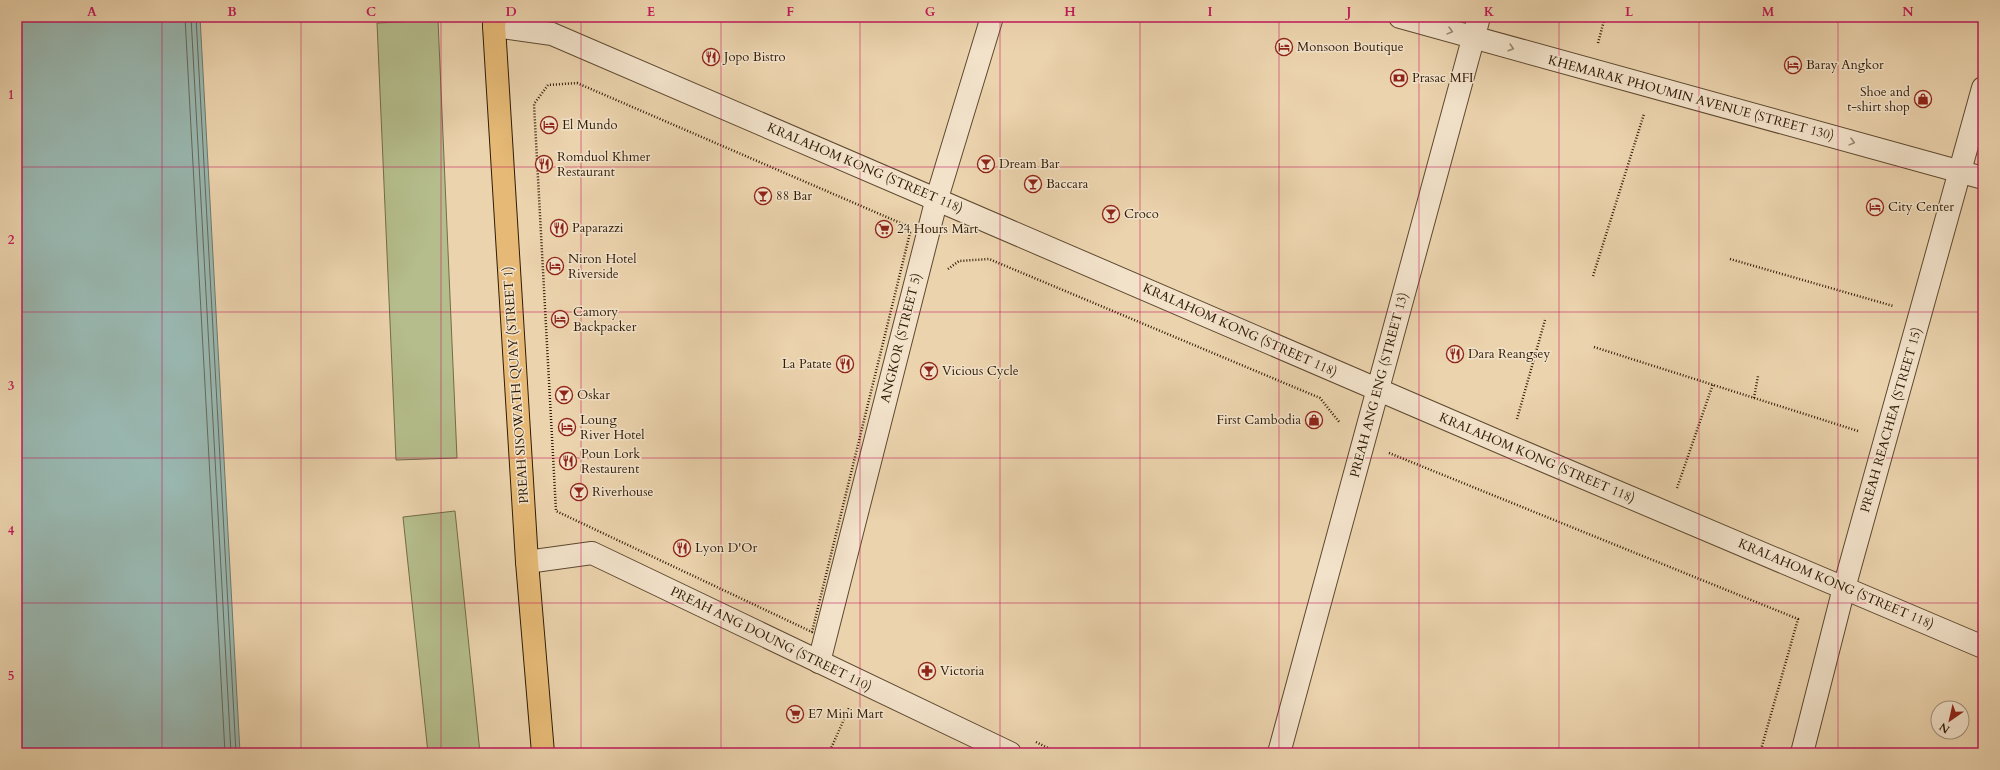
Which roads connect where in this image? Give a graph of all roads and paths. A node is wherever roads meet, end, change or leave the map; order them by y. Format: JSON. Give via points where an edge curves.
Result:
{"nodes":[{"id":1,"x":992,"y":17,"type":"edge"},
{"id":2,"x":1400,"y":17,"type":"edge"},
{"id":3,"x":494,"y":22,"type":"edge"},
{"id":4,"x":1476,"y":27,"type":"edge"},
{"id":5,"x":1652,"y":87,"type":"junction"},
{"id":6,"x":1983,"y":88,"type":"edge"},
{"id":7,"x":1960,"y":172,"type":"junction"},
{"id":8,"x":1983,"y":178,"type":"edge"},
{"id":9,"x":937,"y":198,"type":"junction"},
{"id":10,"x":1730,"y":259,"type":"dead end"},
{"id":11,"x":946,"y":270,"type":"dead end"},
{"id":12,"x":1593,"y":276,"type":"dead end"},
{"id":13,"x":1920,"y":314,"type":"junction"},
{"id":14,"x":1545,"y":320,"type":"dead end"},
{"id":15,"x":1594,"y":347,"type":"dead end"},
{"id":16,"x":1758,"y":376,"type":"dead end"},
{"id":17,"x":1713,"y":384,"type":"junction"},
{"id":18,"x":1378,"y":390,"type":"junction"},
{"id":19,"x":1754,"y":398,"type":"junction"},
{"id":20,"x":1343,"y":427,"type":"dead end"},
{"id":21,"x":1886,"y":440,"type":"junction"},
{"id":22,"x":1509,"y":446,"type":"junction"},
{"id":23,"x":1386,"y":460,"type":"dead end"},
{"id":24,"x":556,"y":511,"type":"joint"},
{"id":25,"x":1668,"y":513,"type":"junction"},
{"id":26,"x":527,"y":562,"type":"junction"},
{"id":27,"x":1844,"y":588,"type":"junction"},
{"id":28,"x":1983,"y":647,"type":"edge"},
{"id":29,"x":819,"y":662,"type":"junction"},
{"id":30,"x":860,"y":682,"type":"junction"},
{"id":31,"x":1035,"y":742,"type":"dead end"},
{"id":32,"x":543,"y":753,"type":"edge"},
{"id":33,"x":830,"y":753,"type":"edge"},
{"id":34,"x":1010,"y":753,"type":"edge"},
{"id":35,"x":1058,"y":753,"type":"edge"},
{"id":36,"x":1279,"y":753,"type":"edge"},
{"id":37,"x":1760,"y":753,"type":"edge"},
{"id":38,"x":1802,"y":753,"type":"edge"}],
"edges":[{"from":1,"to":9,"type":"street","name":"ANGKOR (STREET 5)"},
{"from":2,"to":4,"type":"street","name":"KHEMARAK PHOUMIN AVENUE (STREET 130)","one_way":true},
{"from":3,"to":9,"type":"street","name":"KRALAHOM KONG (STREET 118)","via":[[552,34]]},
{"from":3,"to":26,"type":"main road","name":"PREAH SISOWATH QUAY (STREET 1)"},
{"from":4,"to":5,"type":"street","name":"KHEMARAK PHOUMIN AVENUE (STREET 130)","one_way":true},
{"from":4,"to":18,"type":"street","name":"PREAH ANG ENG (STREET 13)"},
{"from":5,"to":7,"type":"street","name":"KHEMARAK PHOUMIN AVENUE (STREET 130)","one_way":true},
{"from":5,"to":12,"type":"path"},
{"from":6,"to":7,"type":"street","name":"PREAH REACHEA (STREET 15)"},
{"from":7,"to":8,"type":"street","name":"KHEMARAK PHOUMIN AVENUE (STREET 130)"},
{"from":7,"to":13,"type":"street","name":"PREAH REACHEA (STREET 15)"},
{"from":9,"to":18,"type":"street","name":"KRALAHOM KONG (STREET 118)"},
{"from":9,"to":29,"type":"street","name":"ANGKOR (STREET 5)"},
{"from":10,"to":13,"type":"path"},
{"from":11,"to":20,"type":"path","via":[[959,260],[989,259],[1320,398]]},
{"from":13,"to":21,"type":"street","name":"PREAH REACHEA (STREET 15)"},
{"from":14,"to":22,"type":"path"},
{"from":15,"to":17,"type":"path"},
{"from":16,"to":19,"type":"path"},
{"from":17,"to":19,"type":"path"},
{"from":17,"to":25,"type":"path"},
{"from":18,"to":22,"type":"street","name":"KRALAHOM KONG (STREET 118)"},
{"from":18,"to":36,"type":"street","name":"PREAH ANG ENG (STREET 13)"},
{"from":19,"to":21,"type":"path"},
{"from":21,"to":27,"type":"street","name":"PREAH REACHEA (STREET 15)"},
{"from":22,"to":25,"type":"street","name":"KRALAHOM KONG (STREET 118)"},
{"from":23,"to":37,"type":"path","via":[[1389,452],[1798,619]]},
{"from":24,"to":24,"type":"path","via":[[534,104],[548,86],[578,83],[905,225],[910,234],[812,632]]},
{"from":25,"to":27,"type":"street","name":"KRALAHOM KONG (STREET 118)"},
{"from":26,"to":29,"type":"street","name":"PREAH ANG DOUNG (STREET 110)","via":[[592,553]]},
{"from":26,"to":32,"type":"main road","name":"PREAH SISOWATH QUAY (STREET 1)"},
{"from":27,"to":28,"type":"street","name":"KRALAHOM KONG (STREET 118)"},
{"from":27,"to":38,"type":"street","name":"PREAH REACHEA (STREET 15)"},
{"from":29,"to":30,"type":"street","name":"PREAH ANG DOUNG (STREET 110)"},
{"from":30,"to":33,"type":"path"},
{"from":30,"to":34,"type":"street","name":"PREAH ANG DOUNG (STREET 110)"},
{"from":31,"to":35,"type":"path"}]}
